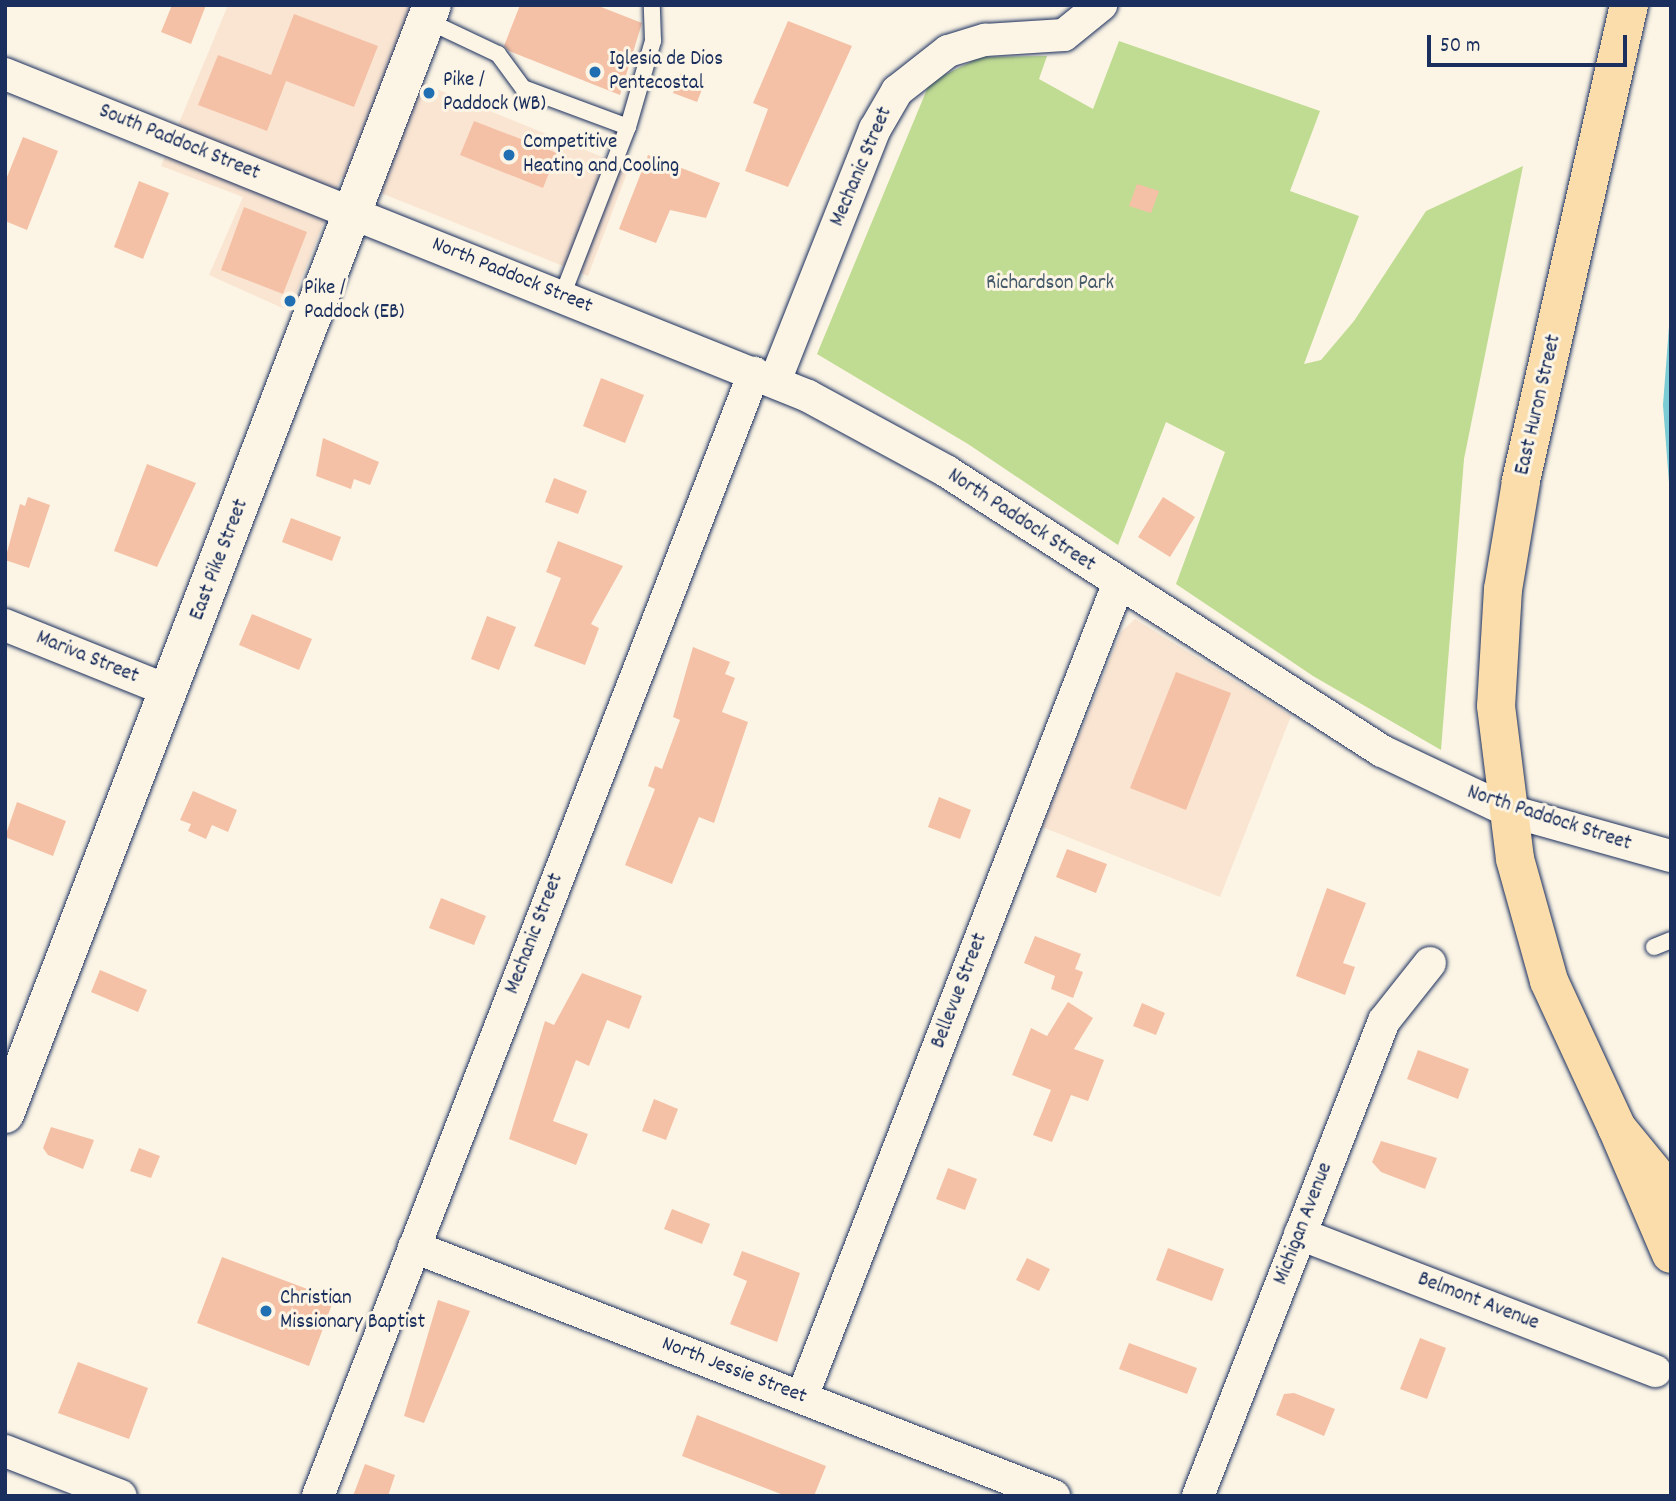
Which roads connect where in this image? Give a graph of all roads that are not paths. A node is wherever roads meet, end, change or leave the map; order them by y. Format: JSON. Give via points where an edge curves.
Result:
{"nodes":[{"id":1,"x":652,"y":5,"type":"edge"},
{"id":2,"x":1101,"y":5,"type":"edge"},
{"id":3,"x":1629,"y":5,"type":"edge"},
{"id":4,"x":429,"y":13,"type":"edge"},
{"id":5,"x":5,"y":74,"type":"edge"},
{"id":6,"x":628,"y":127,"type":"junction"},
{"id":7,"x":354,"y":213,"type":"junction"},
{"id":8,"x":562,"y":296,"type":"junction"},
{"id":9,"x":764,"y":377,"type":"junction"},
{"id":10,"x":1118,"y":584,"type":"junction"},
{"id":11,"x":5,"y":625,"type":"edge"},
{"id":12,"x":169,"y":691,"type":"junction"},
{"id":13,"x":1506,"y":810,"type":"junction"},
{"id":14,"x":1671,"y":856,"type":"edge"},
{"id":15,"x":1671,"y":940,"type":"edge"},
{"id":16,"x":1654,"y":947,"type":"dead end"},
{"id":17,"x":1430,"y":963,"type":"dead end"},
{"id":18,"x":8,"y":1101,"type":"edge"},
{"id":19,"x":1617,"y":1128,"type":"junction"},
{"id":20,"x":1671,"y":1194,"type":"edge"},
{"id":21,"x":1300,"y":1234,"type":"junction"},
{"id":22,"x":414,"y":1247,"type":"junction"},
{"id":23,"x":1671,"y":1254,"type":"edge"},
{"id":24,"x":1655,"y":1371,"type":"dead end"},
{"id":25,"x":802,"y":1397,"type":"junction"},
{"id":26,"x":5,"y":1451,"type":"edge"},
{"id":27,"x":121,"y":1496,"type":"edge"},
{"id":28,"x":318,"y":1496,"type":"edge"},
{"id":29,"x":1054,"y":1496,"type":"edge"},
{"id":30,"x":1198,"y":1496,"type":"edge"}],
"edges":[{"from":1,"to":6,"type":"lane","via":[[653,41]]},
{"from":2,"to":9,"type":"street","name":"Mechanic Street","via":[[1064,35],[985,40],[948,51],[897,91],[875,129]]},
{"from":3,"to":13,"type":"highway","name":"East Huron Street","via":[[1503,589],[1496,687]]},
{"from":4,"to":6,"type":"lane","via":[[498,54],[523,88]]},
{"from":4,"to":7,"type":"street","name":"East Pike Street"},
{"from":5,"to":7,"type":"street","name":"South Paddock Street"},
{"from":6,"to":8,"type":"lane"},
{"from":7,"to":8,"type":"street","name":"North Paddock Street"},
{"from":7,"to":12,"type":"street","name":"East Pike Street"},
{"from":8,"to":9,"type":"street","name":"North Paddock Street"},
{"from":9,"to":10,"type":"street","name":"North Paddock Street","via":[[912,450]]},
{"from":9,"to":22,"type":"street","name":"Mechanic Street"},
{"from":10,"to":13,"type":"street","name":"North Paddock Street","via":[[1340,727]]},
{"from":10,"to":25,"type":"street","name":"Bellevue Street"},
{"from":11,"to":12,"type":"street","name":"Mariva Street"},
{"from":12,"to":18,"type":"street","name":"East Pike Street"},
{"from":13,"to":14,"type":"street","name":"North Paddock Street"},
{"from":13,"to":19,"type":"highway","name":"East Huron Street","via":[[1549,981]]},
{"from":15,"to":16,"type":"lane"},
{"from":17,"to":21,"type":"street","name":"Michigan Avenue","via":[[1384,1021]]},
{"from":19,"to":20,"type":"highway"},
{"from":19,"to":23,"type":"highway"},
{"from":21,"to":24,"type":"street","name":"Belmont Avenue"},
{"from":21,"to":30,"type":"street","name":"Michigan Avenue"},
{"from":22,"to":25,"type":"street","name":"North Jessie Street"},
{"from":22,"to":28,"type":"street","name":"Mechanic Street"},
{"from":25,"to":29,"type":"street","name":"North Jessie Street"},
{"from":26,"to":27,"type":"street"}]}
